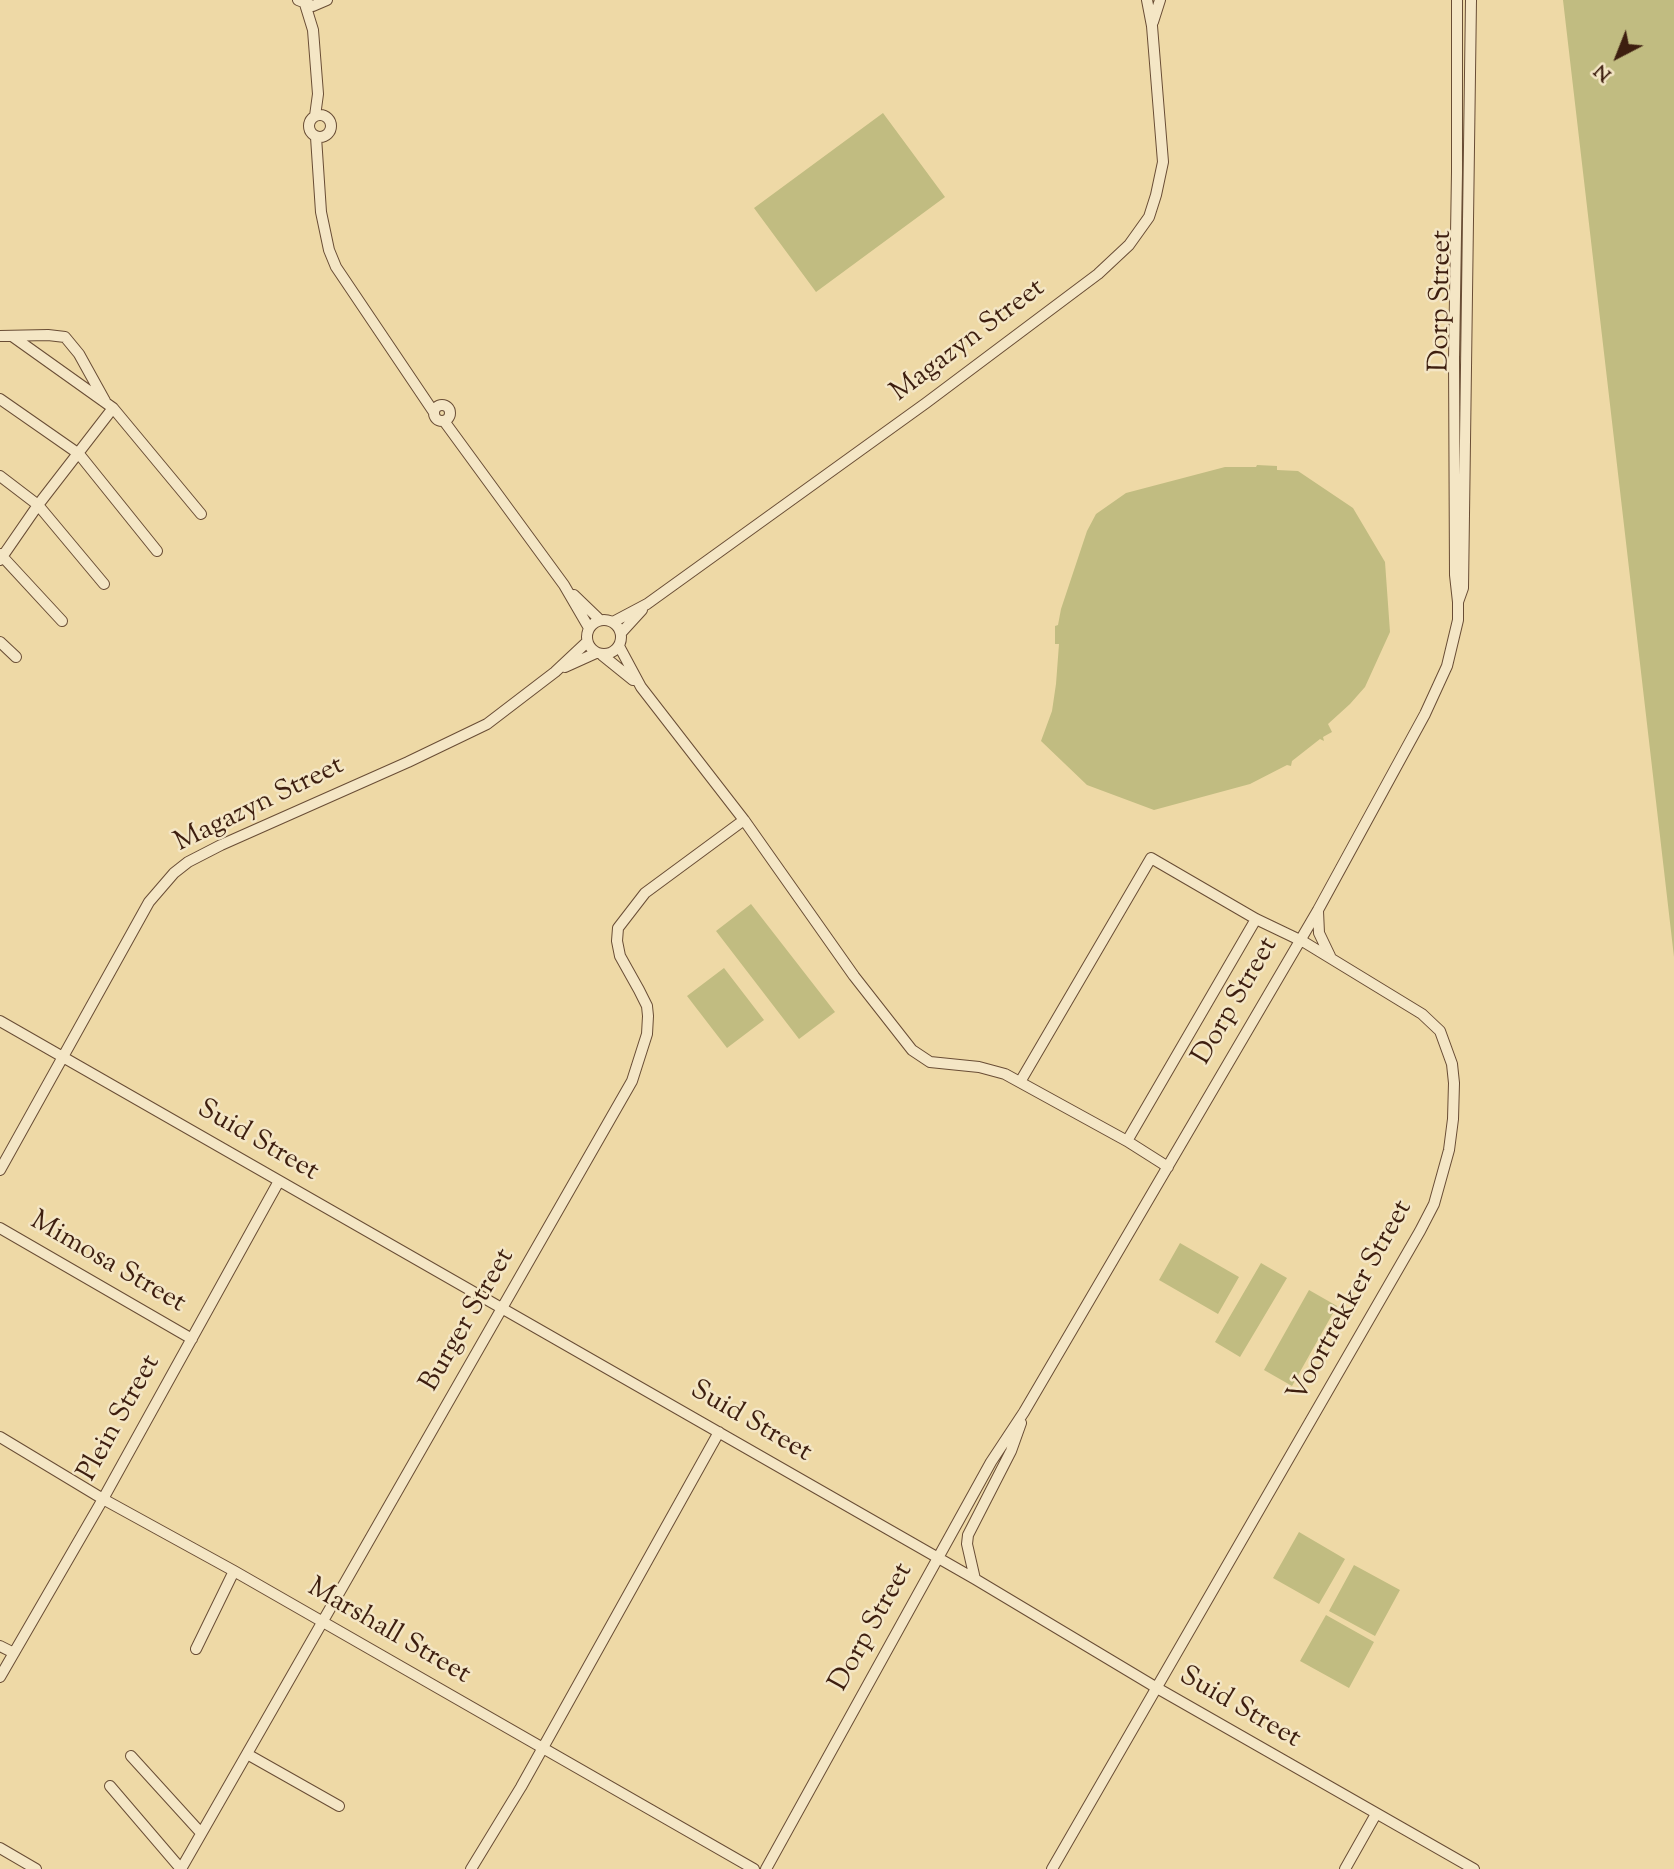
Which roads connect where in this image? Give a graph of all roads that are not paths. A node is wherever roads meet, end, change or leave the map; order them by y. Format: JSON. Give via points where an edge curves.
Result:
{"nodes":[{"id":1,"x":1147,"y":0,"type":"edge"},
{"id":2,"x":1160,"y":0,"type":"edge"},
{"id":3,"x":1457,"y":0,"type":"edge"},
{"id":4,"x":1471,"y":0,"type":"edge"},
{"id":5,"x":302,"y":2,"type":"edge"},
{"id":6,"x":324,"y":2,"type":"edge"},
{"id":7,"x":1152,"y":26,"type":"junction"},
{"id":8,"x":313,"y":30,"type":"junction"},
{"id":9,"x":319,"y":116,"type":"junction"},
{"id":10,"x":320,"y":137,"type":"junction"},
{"id":11,"x":1463,"y":172,"type":"junction"},
{"id":12,"x":0,"y":336,"type":"edge"},
{"id":13,"x":12,"y":336,"type":"junction"},
{"id":14,"x":0,"y":399,"type":"edge"},
{"id":15,"x":110,"y":406,"type":"junction"},
{"id":16,"x":79,"y":454,"type":"junction"},
{"id":17,"x":0,"y":476,"type":"edge"},
{"id":18,"x":38,"y":505,"type":"junction"},
{"id":19,"x":201,"y":514,"type":"dead end"},
{"id":20,"x":157,"y":551,"type":"dead end"},
{"id":21,"x":1,"y":557,"type":"edge"},
{"id":22,"x":104,"y":584,"type":"dead end"},
{"id":23,"x":564,"y":585,"type":"junction"},
{"id":24,"x":648,"y":604,"type":"junction"},
{"id":25,"x":600,"y":620,"type":"junction"},
{"id":26,"x":62,"y":621,"type":"dead end"},
{"id":27,"x":613,"y":622,"type":"junction"},
{"id":28,"x":589,"y":628,"type":"junction"},
{"id":29,"x":621,"y":633,"type":"junction"},
{"id":30,"x":0,"y":642,"type":"edge"},
{"id":31,"x":587,"y":642,"type":"junction"},
{"id":32,"x":619,"y":646,"type":"junction"},
{"id":33,"x":599,"y":654,"type":"junction"},
{"id":34,"x":16,"y":657,"type":"dead end"},
{"id":35,"x":555,"y":672,"type":"junction"},
{"id":36,"x":641,"y":687,"type":"junction"},
{"id":37,"x":744,"y":820,"type":"junction"},
{"id":38,"x":1318,"y":910,"type":"junction"},
{"id":39,"x":1256,"y":919,"type":"junction"},
{"id":40,"x":1299,"y":940,"type":"junction"},
{"id":41,"x":1332,"y":960,"type":"junction"},
{"id":42,"x":0,"y":1021,"type":"edge"},
{"id":43,"x":64,"y":1056,"type":"junction"},
{"id":44,"x":1020,"y":1082,"type":"junction"},
{"id":45,"x":1127,"y":1141,"type":"junction"},
{"id":46,"x":1168,"y":1167,"type":"junction"},
{"id":47,"x":0,"y":1170,"type":"edge"},
{"id":48,"x":279,"y":1181,"type":"junction"},
{"id":49,"x":0,"y":1228,"type":"edge"},
{"id":50,"x":502,"y":1308,"type":"junction"},
{"id":51,"x":192,"y":1339,"type":"junction"},
{"id":52,"x":1024,"y":1412,"type":"junction"},
{"id":53,"x":719,"y":1432,"type":"junction"},
{"id":54,"x":0,"y":1437,"type":"edge"},
{"id":55,"x":103,"y":1499,"type":"junction"},
{"id":56,"x":938,"y":1558,"type":"junction"},
{"id":57,"x":234,"y":1571,"type":"junction"},
{"id":58,"x":975,"y":1578,"type":"junction"},
{"id":59,"x":322,"y":1622,"type":"junction"},
{"id":60,"x":0,"y":1646,"type":"edge"},
{"id":61,"x":196,"y":1649,"type":"dead end"},
{"id":62,"x":14,"y":1653,"type":"junction"},
{"id":63,"x":0,"y":1678,"type":"edge"},
{"id":64,"x":1157,"y":1688,"type":"junction"},
{"id":65,"x":542,"y":1747,"type":"junction"},
{"id":66,"x":247,"y":1754,"type":"junction"},
{"id":67,"x":131,"y":1756,"type":"dead end"},
{"id":68,"x":110,"y":1786,"type":"dead end"},
{"id":69,"x":339,"y":1806,"type":"dead end"},
{"id":70,"x":1376,"y":1814,"type":"junction"},
{"id":71,"x":201,"y":1833,"type":"junction"},
{"id":72,"x":0,"y":1848,"type":"edge"},
{"id":73,"x":36,"y":1869,"type":"edge"},
{"id":74,"x":181,"y":1869,"type":"edge"},
{"id":75,"x":471,"y":1869,"type":"edge"},
{"id":76,"x":754,"y":1869,"type":"edge"},
{"id":77,"x":766,"y":1869,"type":"edge"},
{"id":78,"x":1052,"y":1869,"type":"edge"},
{"id":79,"x":1345,"y":1869,"type":"edge"},
{"id":80,"x":1474,"y":1869,"type":"edge"}],
"edges":[{"from":1,"to":7,"type":"street","name":"Magazyn Street"},
{"from":2,"to":7,"type":"street","name":"Magazyn Street"},
{"from":3,"to":11,"type":"street","name":"Dorp Street"},
{"from":4,"to":11,"type":"street","name":"Dorp Street"},
{"from":5,"to":6,"type":"street"},
{"from":5,"to":8,"type":"street"},
{"from":6,"to":8,"type":"street"},
{"from":7,"to":24,"type":"street","name":"Magazyn Street","via":[[1163,162],[1149,217],[1122,253],[926,403]]},
{"from":8,"to":9,"type":"street"},
{"from":9,"to":10,"type":"street","via":[[331,126]]},
{"from":9,"to":10,"type":"street","via":[[311,119],[308,127]]},
{"from":10,"to":23,"type":"street","via":[[321,212],[336,267],[385,342],[437,408],[435,418],[446,419]]},
{"from":11,"to":38,"type":"street","name":"Dorp Street","via":[[1454,373],[1458,620],[1435,695]]},
{"from":12,"to":13,"type":"street"},
{"from":13,"to":15,"type":"street"},
{"from":13,"to":15,"type":"street","via":[[55,335],[70,341]]},
{"from":14,"to":16,"type":"street"},
{"from":15,"to":16,"type":"street"},
{"from":15,"to":19,"type":"street"},
{"from":16,"to":18,"type":"street"},
{"from":16,"to":20,"type":"street"},
{"from":17,"to":18,"type":"street"},
{"from":18,"to":21,"type":"street"},
{"from":18,"to":22,"type":"street"},
{"from":21,"to":26,"type":"street"},
{"from":23,"to":25,"type":"street"},
{"from":23,"to":28,"type":"street"},
{"from":24,"to":27,"type":"street","name":"Magazyn Street"},
{"from":24,"to":29,"type":"street","name":"Magazyn Street"},
{"from":25,"to":27,"type":"street"},
{"from":25,"to":28,"type":"street"},
{"from":27,"to":29,"type":"street"},
{"from":28,"to":31,"type":"street"},
{"from":29,"to":32,"type":"street"},
{"from":30,"to":34,"type":"street"},
{"from":31,"to":33,"type":"street"},
{"from":31,"to":35,"type":"street","name":"Magazyn Street"},
{"from":32,"to":33,"type":"street"},
{"from":32,"to":36,"type":"street"},
{"from":33,"to":35,"type":"street","name":"Magazyn Street"},
{"from":33,"to":36,"type":"street"},
{"from":35,"to":43,"type":"street","name":"Magazyn Street","via":[[461,738],[181,866],[149,902]]},
{"from":36,"to":37,"type":"street"},
{"from":37,"to":44,"type":"street","via":[[906,1044],[930,1062],[994,1069]]},
{"from":37,"to":50,"type":"street","name":"Burger Street","via":[[645,893],[618,928],[620,956],[649,1016],[640,1059],[632,1081]]},
{"from":38,"to":40,"type":"street","name":"Dorp Street"},
{"from":38,"to":41,"type":"street","via":[[1319,933]]},
{"from":39,"to":40,"type":"street","name":"Voortrekker Street"},
{"from":39,"to":44,"type":"street","name":"Voortrekker Street","via":[[1151,858]]},
{"from":39,"to":45,"type":"street"},
{"from":40,"to":41,"type":"street","name":"Voortrekker Street"},
{"from":40,"to":46,"type":"street","name":"Dorp Street"},
{"from":41,"to":64,"type":"street","name":"Voortrekker Street","via":[[1422,1014],[1440,1031],[1454,1083],[1449,1150],[1434,1204],[1420,1231]]},
{"from":42,"to":43,"type":"street","name":"Suid Street"},
{"from":43,"to":47,"type":"street","name":"Magazyn Street"},
{"from":43,"to":48,"type":"street","name":"Suid Street"},
{"from":44,"to":45,"type":"street"},
{"from":45,"to":46,"type":"street"},
{"from":46,"to":52,"type":"street","name":"Dorp Street"},
{"from":48,"to":50,"type":"street","name":"Suid Street"},
{"from":48,"to":51,"type":"street","name":"Plein Street"},
{"from":49,"to":51,"type":"street","name":"Mimosa Street"},
{"from":50,"to":53,"type":"street","name":"Suid Street"},
{"from":50,"to":59,"type":"street","name":"Burger Street"},
{"from":51,"to":55,"type":"street","name":"Plein Street"},
{"from":52,"to":56,"type":"street","name":"Dorp Street"},
{"from":52,"to":58,"type":"street","name":"Dorp Street","via":[[1012,1451],[968,1535]]},
{"from":53,"to":56,"type":"street","name":"Suid Street"},
{"from":53,"to":65,"type":"street"},
{"from":54,"to":55,"type":"street","name":"Marshall Street"},
{"from":55,"to":57,"type":"street","name":"Marshall Street"},
{"from":55,"to":62,"type":"street","name":"Plein Street"},
{"from":56,"to":58,"type":"street","name":"Suid Street"},
{"from":56,"to":77,"type":"street","name":"Dorp Street"},
{"from":57,"to":59,"type":"street","name":"Marshall Street"},
{"from":57,"to":61,"type":"street"},
{"from":58,"to":64,"type":"street","name":"Suid Street"},
{"from":59,"to":65,"type":"street","name":"Marshall Street"},
{"from":59,"to":66,"type":"street","name":"Burger Street"},
{"from":60,"to":62,"type":"street"},
{"from":62,"to":63,"type":"street","name":"Plein Street"},
{"from":64,"to":70,"type":"street","name":"Suid Street"},
{"from":64,"to":78,"type":"street","name":"Voortrekker Street"},
{"from":65,"to":75,"type":"street"},
{"from":65,"to":76,"type":"street","name":"Marshall Street"},
{"from":66,"to":69,"type":"street"},
{"from":66,"to":71,"type":"street","name":"Burger Street"},
{"from":67,"to":71,"type":"street"},
{"from":68,"to":74,"type":"street"},
{"from":70,"to":79,"type":"street"},
{"from":70,"to":80,"type":"street","name":"Suid Street"},
{"from":71,"to":74,"type":"street","name":"Burger Street"},
{"from":72,"to":73,"type":"street"}]}
